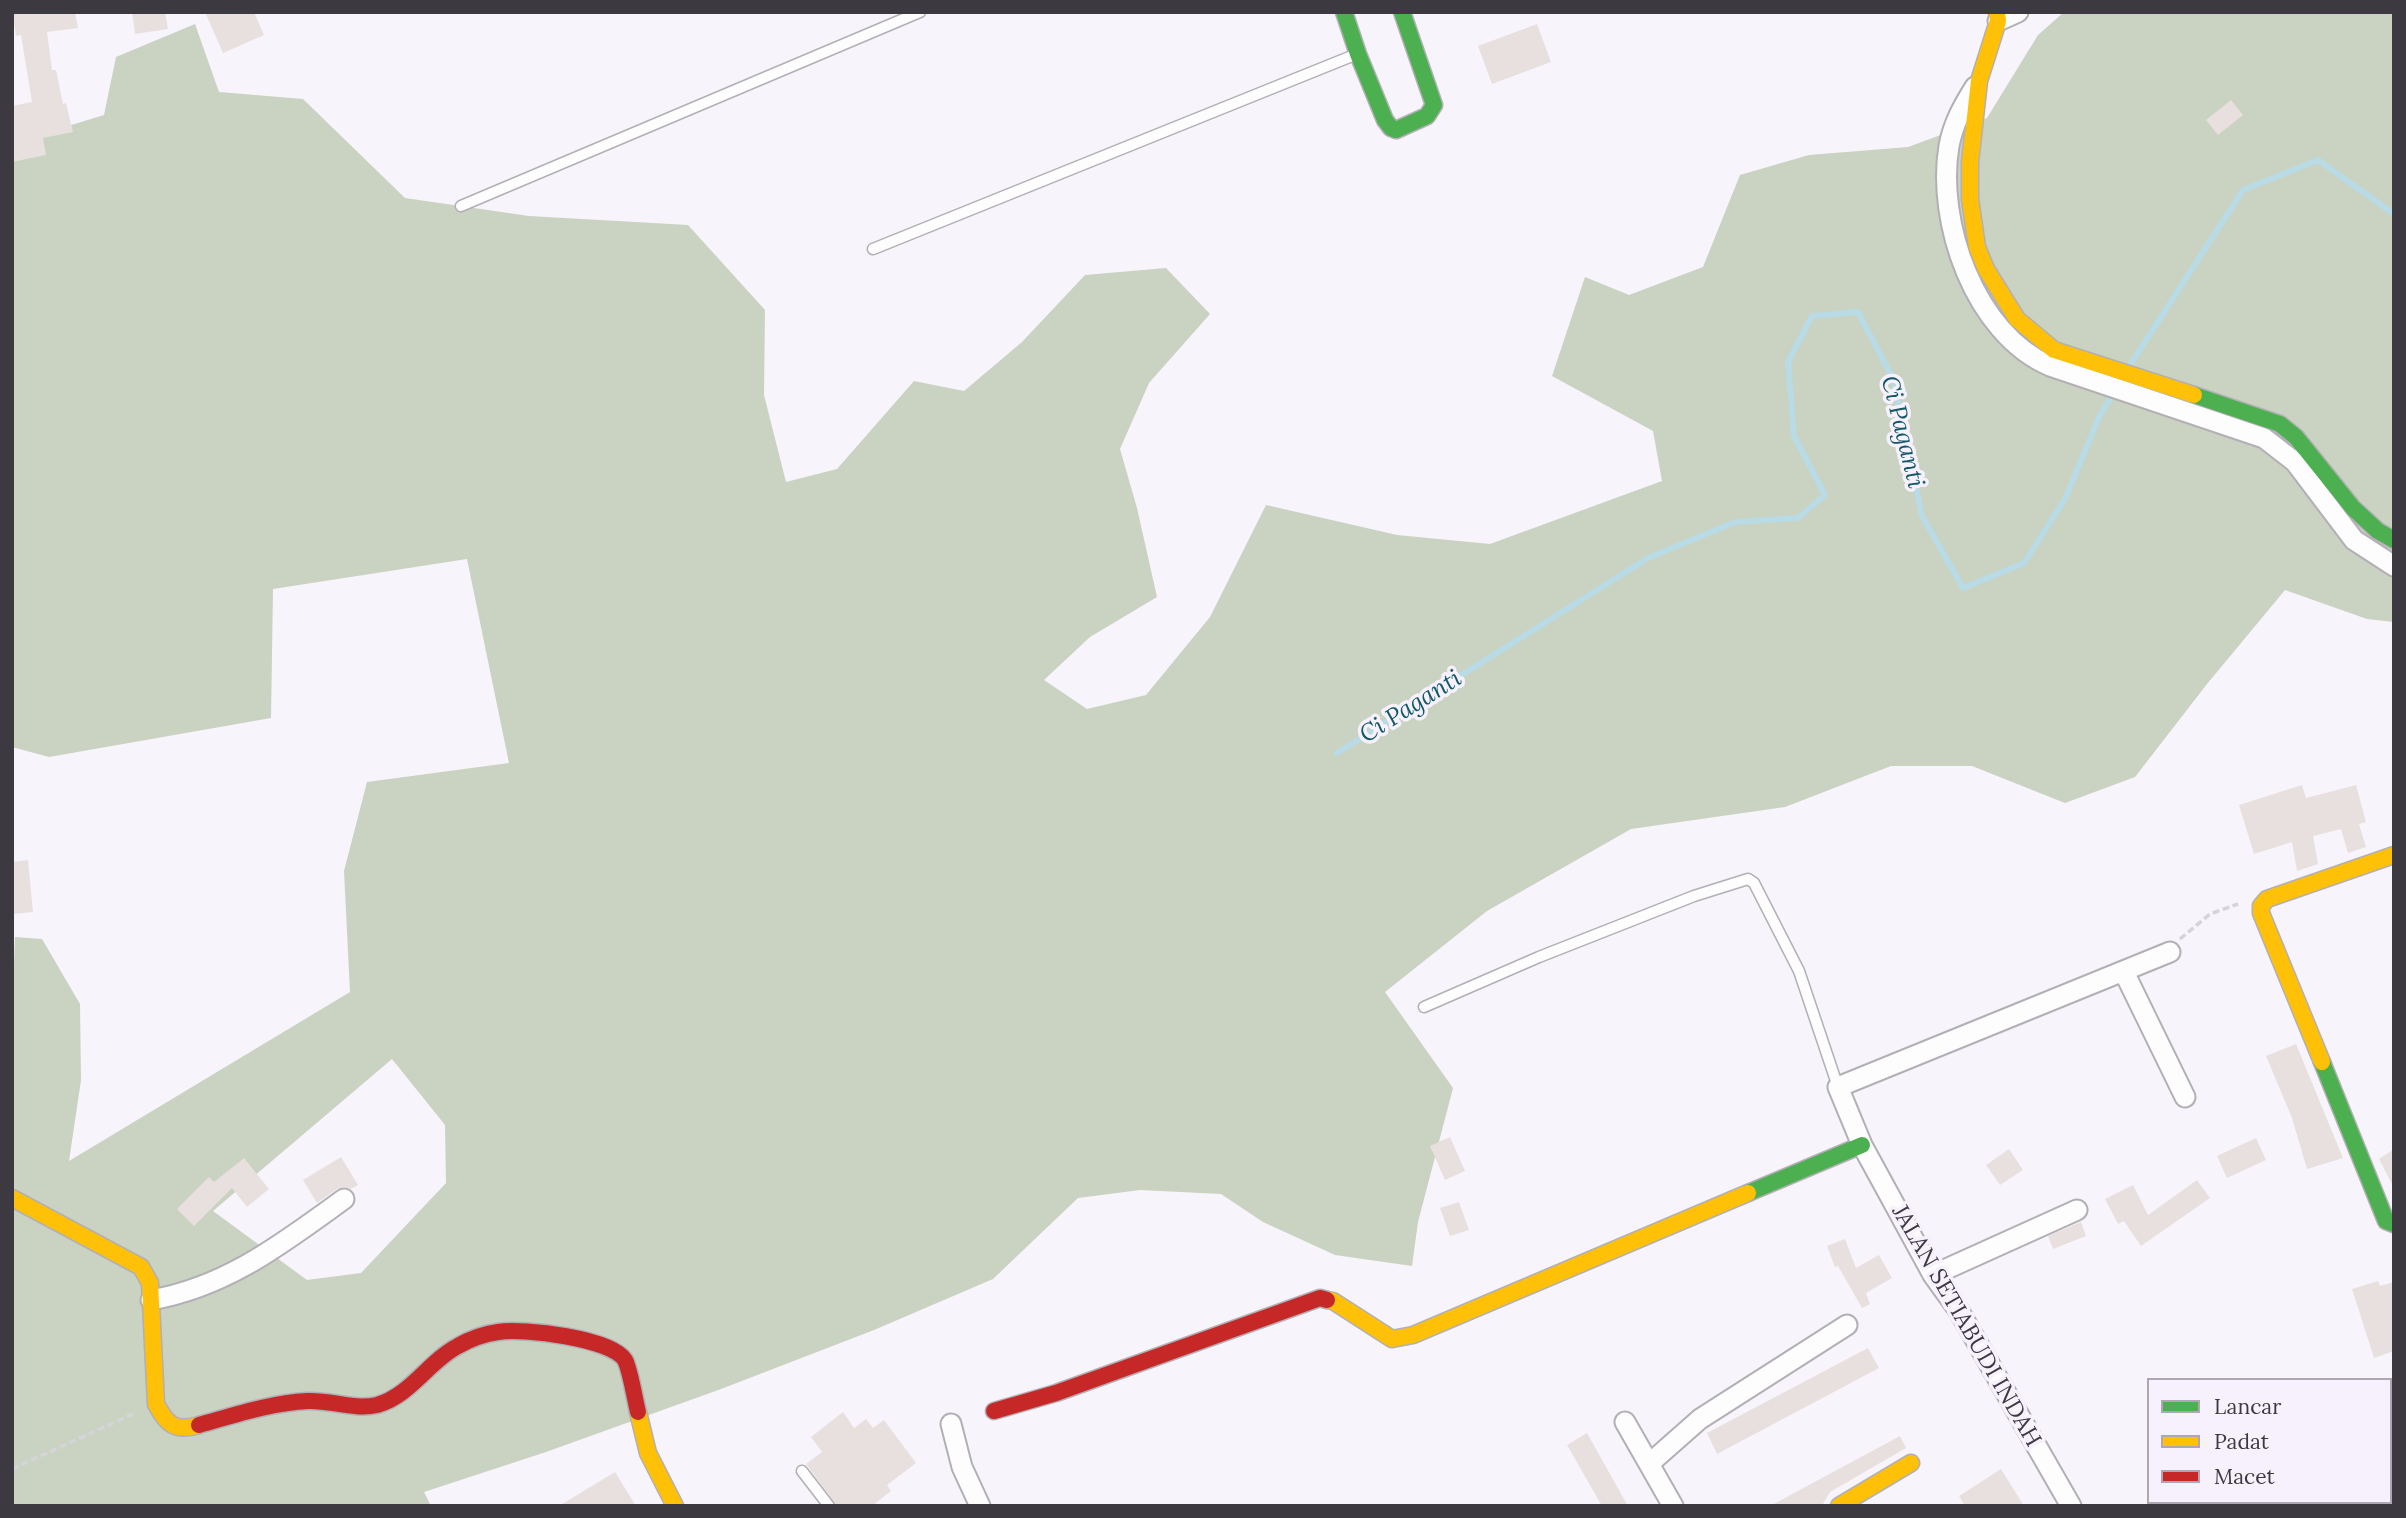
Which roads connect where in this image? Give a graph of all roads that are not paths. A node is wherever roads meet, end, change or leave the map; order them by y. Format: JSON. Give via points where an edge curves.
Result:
{"nodes":[{"id":1,"x":920,"y":12,"type":"edge"},
{"id":2,"x":1344,"y":12,"type":"edge"},
{"id":3,"x":1402,"y":12,"type":"edge"},
{"id":4,"x":2018,"y":12,"type":"edge"},
{"id":5,"x":1997,"y":16,"type":"edge"},
{"id":6,"x":1358,"y":54,"type":"junction"},
{"id":7,"x":1979,"y":81,"type":"joint"},
{"id":8,"x":461,"y":205,"type":"dead end"},
{"id":9,"x":873,"y":249,"type":"dead end"},
{"id":10,"x":2052,"y":358,"type":"junction"},
{"id":11,"x":2394,"y":540,"type":"edge"},
{"id":12,"x":2394,"y":566,"type":"edge"},
{"id":13,"x":2394,"y":855,"type":"edge"},
{"id":14,"x":2170,"y":952,"type":"road end"},
{"id":15,"x":2124,"y":972,"type":"junction"},
{"id":16,"x":1424,"y":1007,"type":"dead end"},
{"id":17,"x":1838,"y":1087,"type":"junction"},
{"id":18,"x":2185,"y":1097,"type":"dead end"},
{"id":19,"x":1862,"y":1145,"type":"junction"},
{"id":20,"x":12,"y":1198,"type":"edge"},
{"id":21,"x":344,"y":1199,"type":"dead end"},
{"id":22,"x":2077,"y":1210,"type":"dead end"},
{"id":23,"x":2390,"y":1222,"type":"edge"},
{"id":24,"x":1933,"y":1275,"type":"junction"},
{"id":25,"x":152,"y":1300,"type":"junction"},
{"id":26,"x":1847,"y":1325,"type":"dead end"},
{"id":27,"x":993,"y":1411,"type":"dead end"},
{"id":28,"x":1625,"y":1422,"type":"dead end"},
{"id":29,"x":951,"y":1423,"type":"dead end"},
{"id":30,"x":1910,"y":1462,"type":"dead end"},
{"id":31,"x":1649,"y":1464,"type":"junction"},
{"id":32,"x":802,"y":1471,"type":"dead end"},
{"id":33,"x":675,"y":1506,"type":"edge"},
{"id":34,"x":829,"y":1506,"type":"edge"},
{"id":35,"x":980,"y":1506,"type":"edge"},
{"id":36,"x":1672,"y":1506,"type":"edge"},
{"id":37,"x":1839,"y":1506,"type":"edge"},
{"id":38,"x":2071,"y":1506,"type":"edge"}],
"edges":[{"from":1,"to":8,"type":"lane"},
{"from":2,"to":6,"type":"street"},
{"from":3,"to":6,"type":"street","via":[[1434,105],[1427,116],[1391,128]]},
{"from":4,"to":5,"type":"street"},
{"from":5,"to":7,"type":"street"},
{"from":6,"to":9,"type":"lane"},
{"from":7,"to":10,"type":"street","via":[[1959,113],[1949,144],[1945,179],[1956,242],[1977,295],[2000,330],[2031,358]]},
{"from":10,"to":11,"type":"street","via":[[2280,424],[2296,437],[2353,508]]},
{"from":10,"to":12,"type":"street","via":[[2264,438],[2295,462],[2354,540]]},
{"from":13,"to":23,"type":"street","via":[[2273,897],[2264,902],[2261,913]]},
{"from":14,"to":15,"type":"street"},
{"from":15,"to":17,"type":"street"},
{"from":15,"to":18,"type":"street"},
{"from":16,"to":17,"type":"lane","via":[[1560,948],[1748,879],[1799,971]]},
{"from":17,"to":19,"type":"street","name":"JALAN SETIABUDI INDAH"},
{"from":19,"to":24,"type":"street","name":"JALAN SETIABUDI INDAH"},
{"from":19,"to":27,"type":"street","via":[[1407,1337],[1392,1339],[1333,1301],[1320,1298],[1056,1394]]},
{"from":20,"to":25,"type":"street","via":[[141,1268],[150,1283]]},
{"from":21,"to":25,"type":"street","via":[[218,1281]]},
{"from":22,"to":24,"type":"street"},
{"from":24,"to":38,"type":"street","name":"JALAN SETIABUDI INDAH","via":[[1959,1311]]},
{"from":25,"to":33,"type":"street","via":[[156,1404],[171,1426],[185,1429],[310,1401],[373,1406],[399,1395],[443,1355],[494,1331],[546,1332],[612,1348],[625,1360],[648,1452]]},
{"from":26,"to":31,"type":"street","via":[[1700,1419]]},
{"from":28,"to":31,"type":"street"},
{"from":29,"to":35,"type":"street","via":[[962,1467]]},
{"from":30,"to":37,"type":"street"},
{"from":31,"to":36,"type":"street"},
{"from":32,"to":34,"type":"lane"}]}
